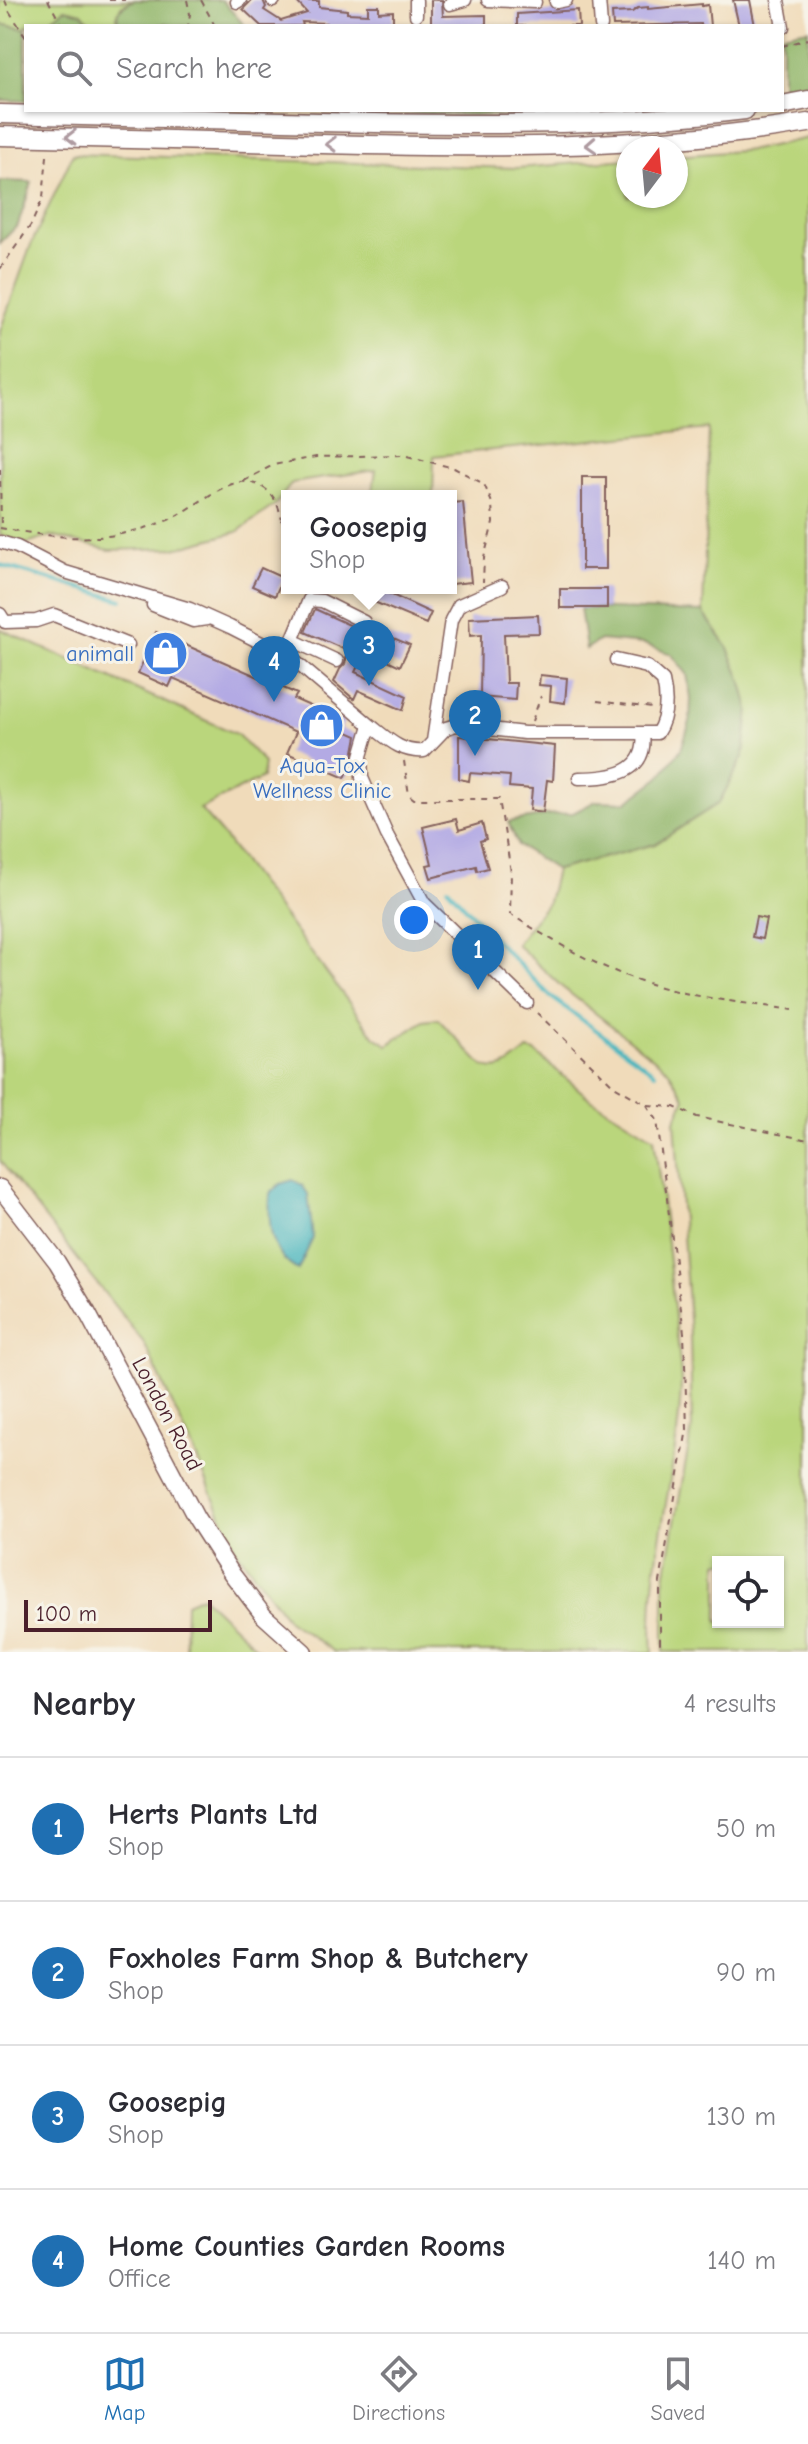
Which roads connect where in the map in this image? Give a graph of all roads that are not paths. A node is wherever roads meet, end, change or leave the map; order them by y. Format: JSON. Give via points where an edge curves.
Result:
{"nodes":[{"id":1,"x":416,"y":0,"type":"edge"},
{"id":2,"x":465,"y":0,"type":"edge"},
{"id":3,"x":488,"y":0,"type":"edge"},
{"id":4,"x":599,"y":0,"type":"edge"},
{"id":5,"x":778,"y":0,"type":"edge"},
{"id":6,"x":535,"y":2,"type":"dead end"},
{"id":7,"x":450,"y":4,"type":"dead end"},
{"id":8,"x":416,"y":15,"type":"dead end"},
{"id":9,"x":601,"y":24,"type":"edge"},
{"id":10,"x":782,"y":24,"type":"edge"},
{"id":11,"x":808,"y":100,"type":"edge"},
{"id":12,"x":784,"y":105,"type":"edge"},
{"id":13,"x":724,"y":112,"type":"edge"},
{"id":14,"x":0,"y":114,"type":"edge"},
{"id":15,"x":808,"y":123,"type":"edge"},
{"id":16,"x":0,"y":136,"type":"edge"},
{"id":17,"x":1,"y":535,"type":"edge"},
{"id":18,"x":502,"y":586,"type":"dead end"},
{"id":19,"x":0,"y":614,"type":"edge"},
{"id":20,"x":364,"y":622,"type":"dead end"},
{"id":21,"x":292,"y":640,"type":"junction"},
{"id":22,"x":128,"y":645,"type":"dead end"},
{"id":23,"x":286,"y":655,"type":"junction"},
{"id":24,"x":616,"y":660,"type":"dead end"},
{"id":25,"x":337,"y":661,"type":"dead end"},
{"id":26,"x":370,"y":725,"type":"junction"},
{"id":27,"x":643,"y":734,"type":"junction"},
{"id":28,"x":433,"y":744,"type":"junction"},
{"id":29,"x":579,"y":778,"type":"dead end"},
{"id":30,"x":527,"y":1003,"type":"road end"},
{"id":31,"x":0,"y":1188,"type":"edge"},
{"id":32,"x":304,"y":1652,"type":"edge"}],
"edges":[{"from":1,"to":8,"type":"street"},
{"from":2,"to":7,"type":"street"},
{"from":3,"to":6,"type":"street"},
{"from":4,"to":9,"type":"street"},
{"from":5,"to":10,"type":"street"},
{"from":11,"to":12,"type":"highway"},
{"from":13,"to":14,"type":"highway","via":[[543,125]]},
{"from":15,"to":16,"type":"highway","one_way":true,"via":[[709,136],[543,147]]},
{"from":17,"to":23,"type":"street","via":[[65,572],[190,609]]},
{"from":18,"to":28,"type":"street","via":[[459,605],[451,620]]},
{"from":19,"to":22,"type":"street","via":[[5,622],[54,615]]},
{"from":20,"to":21,"type":"street","via":[[314,599],[306,604]]},
{"from":21,"to":23,"type":"street"},
{"from":21,"to":25,"type":"street"},
{"from":23,"to":26,"type":"street"},
{"from":24,"to":27,"type":"street","via":[[647,667],[663,681],[662,726],[657,733]]},
{"from":26,"to":28,"type":"street","via":[[411,752]]},
{"from":26,"to":30,"type":"street","via":[[361,756],[362,778],[424,903]]},
{"from":27,"to":28,"type":"street","via":[[524,733],[451,725]]},
{"from":27,"to":29,"type":"street","via":[[642,754],[626,770]]},
{"from":31,"to":32,"type":"main road","name":"London Road","via":[[57,1262],[196,1518],[232,1574],[264,1616]]}]}
